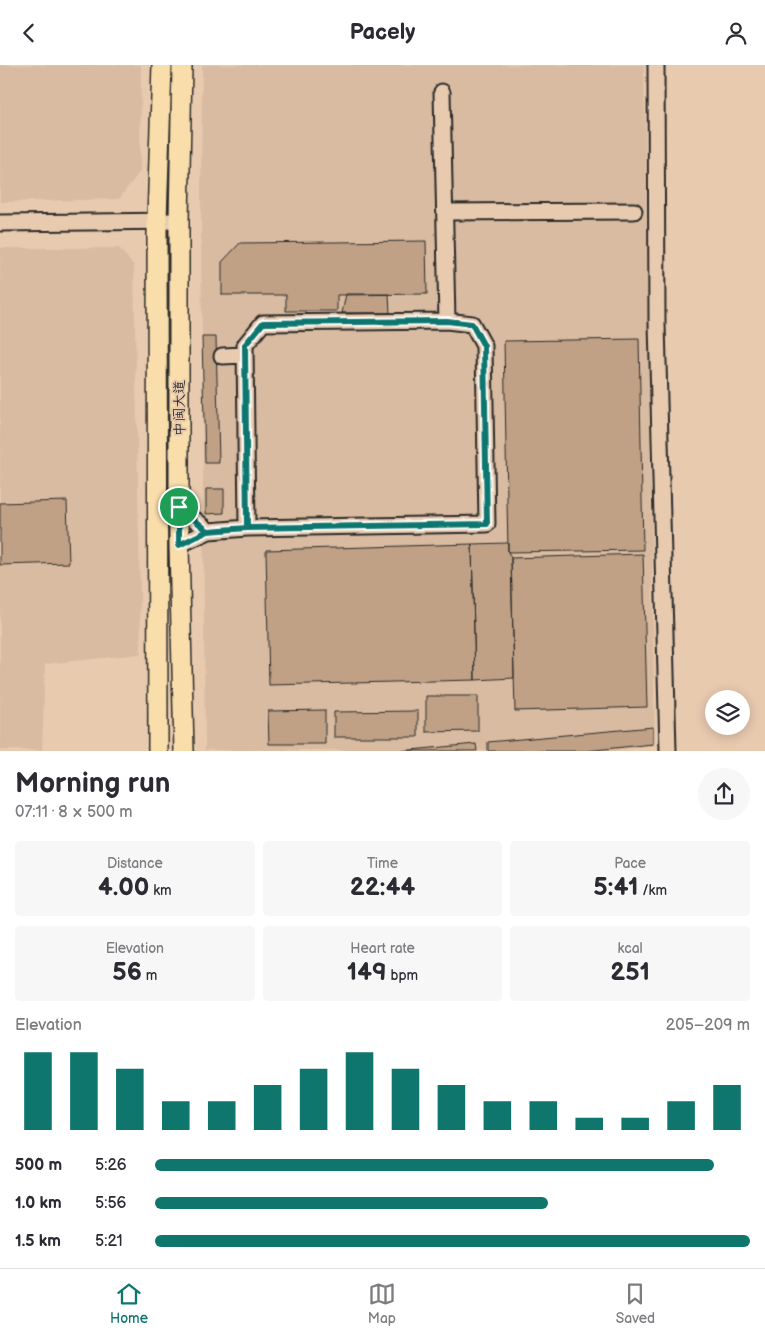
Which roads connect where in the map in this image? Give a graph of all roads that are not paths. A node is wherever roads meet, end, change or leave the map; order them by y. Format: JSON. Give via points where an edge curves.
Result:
{"nodes":[{"id":1,"x":162,"y":65,"type":"edge"},
{"id":2,"x":182,"y":65,"type":"edge"},
{"id":3,"x":656,"y":65,"type":"edge"},
{"id":4,"x":442,"y":92,"type":"dead end"},
{"id":5,"x":634,"y":211,"type":"dead end"},
{"id":6,"x":444,"y":212,"type":"junction"},
{"id":7,"x":157,"y":220,"type":"junction"},
{"id":8,"x":179,"y":221,"type":"junction"},
{"id":9,"x":0,"y":223,"type":"edge"},
{"id":10,"x":447,"y":321,"type":"junction"},
{"id":11,"x":245,"y":355,"type":"junction"},
{"id":12,"x":222,"y":356,"type":"dead end"},
{"id":13,"x":179,"y":507,"type":"junction"},
{"id":14,"x":247,"y":528,"type":"junction"},
{"id":15,"x":208,"y":531,"type":"junction"},
{"id":16,"x":179,"y":545,"type":"junction"},
{"id":17,"x":158,"y":751,"type":"edge"},
{"id":18,"x":184,"y":751,"type":"edge"},
{"id":19,"x":668,"y":751,"type":"edge"}],
"edges":[{"from":1,"to":7,"type":"main road","name":"中闽大道"},
{"from":2,"to":8,"type":"main road","name":"中闽大道"},
{"from":3,"to":19,"type":"street","via":[[658,323]]},
{"from":4,"to":6,"type":"street"},
{"from":5,"to":6,"type":"street"},
{"from":6,"to":10,"type":"street"},
{"from":7,"to":8,"type":"street"},
{"from":7,"to":9,"type":"street"},
{"from":7,"to":17,"type":"main road","name":"中闽大道"},
{"from":8,"to":13,"type":"main road","name":"中闽大道"},
{"from":10,"to":11,"type":"street","via":[[263,323],[245,345]]},
{"from":10,"to":14,"type":"street","via":[[472,324],[484,346],[487,524]]},
{"from":11,"to":12,"type":"street"},
{"from":11,"to":14,"type":"street"},
{"from":13,"to":15,"type":"street"},
{"from":13,"to":16,"type":"main road","name":"中闽大道"},
{"from":14,"to":15,"type":"street"},
{"from":15,"to":16,"type":"street"},
{"from":16,"to":18,"type":"main road","name":"中闽大道"}]}
